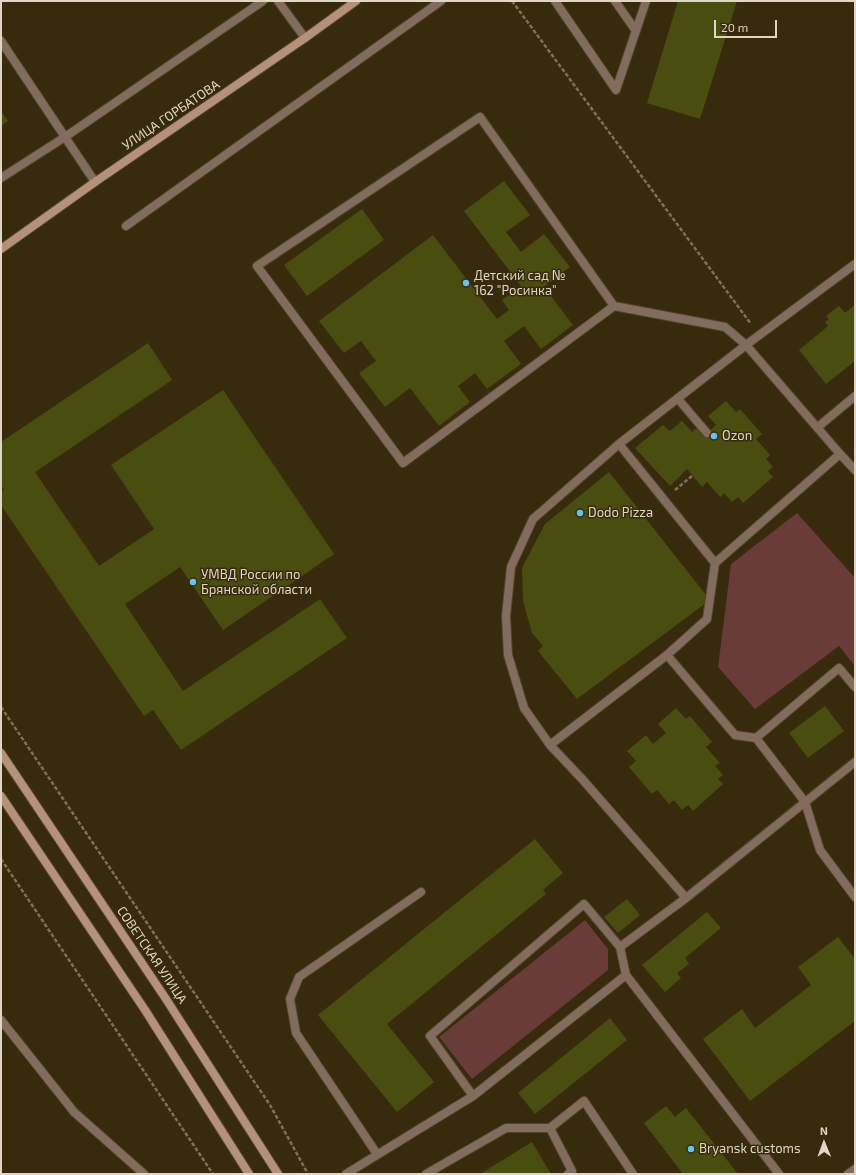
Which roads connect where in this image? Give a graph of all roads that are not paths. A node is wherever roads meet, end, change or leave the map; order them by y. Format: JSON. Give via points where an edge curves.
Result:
{"nodes":[{"id":1,"x":263,"y":1,"type":"edge"},
{"id":2,"x":278,"y":1,"type":"edge"},
{"id":3,"x":356,"y":1,"type":"edge"},
{"id":4,"x":441,"y":1,"type":"edge"},
{"id":5,"x":555,"y":1,"type":"edge"},
{"id":6,"x":615,"y":1,"type":"edge"},
{"id":7,"x":646,"y":1,"type":"edge"},
{"id":8,"x":636,"y":31,"type":"junction"},
{"id":9,"x":304,"y":38,"type":"junction"},
{"id":10,"x":1,"y":41,"type":"edge"},
{"id":11,"x":65,"y":137,"type":"junction"},
{"id":12,"x":1,"y":178,"type":"edge"},
{"id":13,"x":95,"y":182,"type":"junction"},
{"id":14,"x":126,"y":226,"type":"dead end"},
{"id":15,"x":1,"y":249,"type":"edge"},
{"id":16,"x":855,"y":264,"type":"edge"},
{"id":17,"x":614,"y":306,"type":"junction"},
{"id":18,"x":746,"y":345,"type":"junction"},
{"id":19,"x":855,"y":396,"type":"edge"},
{"id":20,"x":678,"y":399,"type":"junction"},
{"id":21,"x":818,"y":426,"type":"junction"},
{"id":22,"x":708,"y":433,"type":"dead end"},
{"id":23,"x":618,"y":444,"type":"junction"},
{"id":24,"x":840,"y":454,"type":"junction"},
{"id":25,"x":855,"y":470,"type":"edge"},
{"id":26,"x":715,"y":563,"type":"junction"},
{"id":27,"x":667,"y":655,"type":"junction"},
{"id":28,"x":855,"y":687,"type":"edge"},
{"id":29,"x":756,"y":738,"type":"junction"},
{"id":30,"x":550,"y":745,"type":"junction"},
{"id":31,"x":1,"y":753,"type":"edge"},
{"id":32,"x":855,"y":762,"type":"edge"},
{"id":33,"x":1,"y":796,"type":"edge"},
{"id":34,"x":805,"y":802,"type":"junction"},
{"id":35,"x":422,"y":892,"type":"dead end"},
{"id":36,"x":855,"y":896,"type":"edge"},
{"id":37,"x":686,"y":898,"type":"junction"},
{"id":38,"x":620,"y":947,"type":"junction"},
{"id":39,"x":626,"y":975,"type":"junction"},
{"id":40,"x":1,"y":1020,"type":"edge"},
{"id":41,"x":473,"y":1096,"type":"junction"},
{"id":42,"x":550,"y":1128,"type":"junction"},
{"id":43,"x":377,"y":1154,"type":"junction"},
{"id":44,"x":855,"y":1169,"type":"edge"},
{"id":45,"x":144,"y":1174,"type":"edge"},
{"id":46,"x":249,"y":1174,"type":"edge"},
{"id":47,"x":278,"y":1174,"type":"edge"},
{"id":48,"x":346,"y":1174,"type":"edge"},
{"id":49,"x":426,"y":1174,"type":"edge"},
{"id":50,"x":568,"y":1174,"type":"edge"},
{"id":51,"x":633,"y":1174,"type":"edge"},
{"id":52,"x":779,"y":1174,"type":"edge"},
{"id":53,"x":848,"y":1174,"type":"edge"}],
"edges":[{"from":1,"to":11,"type":"street"},
{"from":2,"to":9,"type":"street"},
{"from":3,"to":9,"type":"main road","name":"УЛИЦА ГОРБАТОВА"},
{"from":4,"to":14,"type":"street"},
{"from":5,"to":8,"type":"street","via":[[616,90]]},
{"from":6,"to":8,"type":"street"},
{"from":7,"to":8,"type":"street"},
{"from":9,"to":13,"type":"main road","name":"УЛИЦА ГОРБАТОВА"},
{"from":10,"to":11,"type":"street"},
{"from":11,"to":12,"type":"street"},
{"from":11,"to":13,"type":"street"},
{"from":13,"to":15,"type":"main road","name":"УЛИЦА ГОРБАТОВА"},
{"from":16,"to":18,"type":"street"},
{"from":17,"to":17,"type":"street","via":[[403,463],[257,266],[480,117]]},
{"from":17,"to":18,"type":"street","via":[[725,327]]},
{"from":18,"to":20,"type":"street"},
{"from":18,"to":21,"type":"street"},
{"from":19,"to":21,"type":"street"},
{"from":20,"to":22,"type":"street"},
{"from":20,"to":23,"type":"street"},
{"from":21,"to":24,"type":"street"},
{"from":23,"to":26,"type":"street"},
{"from":23,"to":30,"type":"street","via":[[533,519],[511,567],[506,616],[508,655],[524,708]]},
{"from":24,"to":25,"type":"street"},
{"from":24,"to":26,"type":"street"},
{"from":26,"to":27,"type":"street","via":[[707,619]]},
{"from":27,"to":29,"type":"street","via":[[735,735]]},
{"from":27,"to":30,"type":"street"},
{"from":28,"to":29,"type":"street","via":[[839,668]]},
{"from":29,"to":34,"type":"street"},
{"from":30,"to":37,"type":"street"},
{"from":31,"to":47,"type":"main road","name":"СОВЕТСКАЯ УЛИЦА","via":[[166,999]]},
{"from":32,"to":34,"type":"street"},
{"from":33,"to":46,"type":"main road","via":[[145,1010]]},
{"from":34,"to":36,"type":"street","via":[[820,850]]},
{"from":34,"to":37,"type":"street"},
{"from":35,"to":43,"type":"street","via":[[298,977],[290,999],[296,1033]]},
{"from":37,"to":38,"type":"street"},
{"from":38,"to":39,"type":"street"},
{"from":38,"to":41,"type":"street","via":[[584,904],[430,1036]]},
{"from":39,"to":41,"type":"street"},
{"from":39,"to":52,"type":"street"},
{"from":40,"to":45,"type":"street","via":[[74,1112]]},
{"from":41,"to":43,"type":"street"},
{"from":42,"to":49,"type":"street","via":[[506,1128]]},
{"from":42,"to":50,"type":"street","via":[[572,1171]]},
{"from":42,"to":51,"type":"street","via":[[584,1101]]},
{"from":43,"to":48,"type":"street"},
{"from":44,"to":53,"type":"street"}]}
